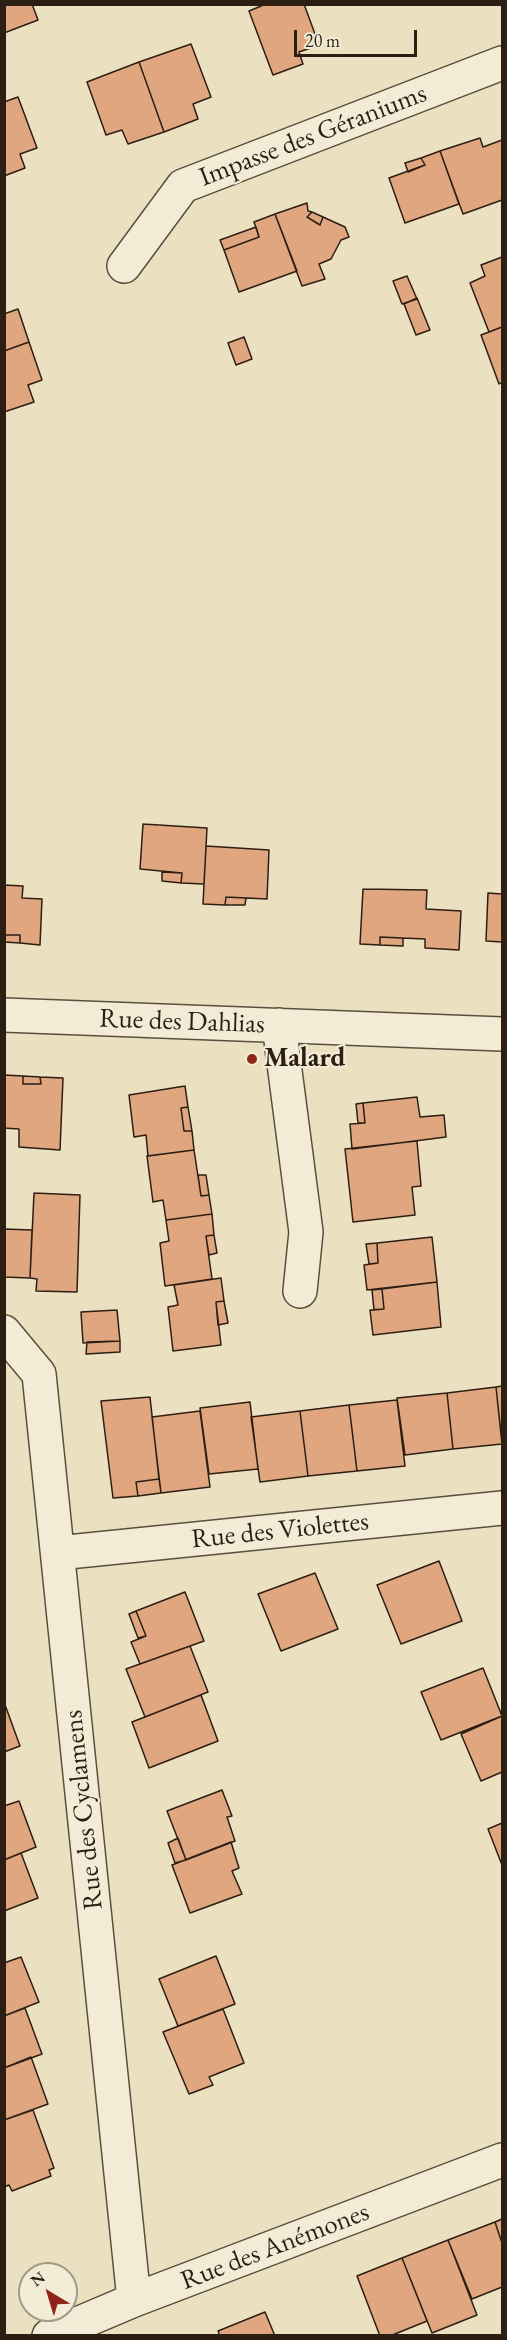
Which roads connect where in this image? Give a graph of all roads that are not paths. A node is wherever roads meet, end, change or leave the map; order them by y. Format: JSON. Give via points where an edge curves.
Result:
{"nodes":[{"id":1,"x":502,"y":63,"type":"edge"},
{"id":2,"x":124,"y":266,"type":"dead end"},
{"id":3,"x":4,"y":1015,"type":"edge"},
{"id":4,"x":279,"y":1025,"type":"junction"},
{"id":5,"x":502,"y":1034,"type":"edge"},
{"id":6,"x":300,"y":1291,"type":"dead end"},
{"id":7,"x":4,"y":1332,"type":"edge"},
{"id":8,"x":499,"y":1517,"type":"edge"},
{"id":9,"x":58,"y":1553,"type":"junction"},
{"id":10,"x":502,"y":2160,"type":"edge"},
{"id":11,"x":134,"y":2300,"type":"junction"},
{"id":12,"x":49,"y":2336,"type":"edge"}],
"edges":[{"from":1,"to":2,"type":"street","name":"Impasse des Géraniums","via":[[183,186]]},
{"from":3,"to":4,"type":"street","name":"Rue des Dahlias"},
{"from":4,"to":5,"type":"street","name":"Rue des Dahlias"},
{"from":4,"to":6,"type":"street","via":[[306,1232]]},
{"from":7,"to":9,"type":"street","name":"Rue des Cyclamens","via":[[39,1374]]},
{"from":8,"to":9,"type":"street","name":"Rue des Violettes"},
{"from":9,"to":11,"type":"street","name":"Rue des Cyclamens"},
{"from":10,"to":11,"type":"street","name":"Rue des Anémones"},
{"from":11,"to":12,"type":"street","name":"Rue des Anémones"}]}
